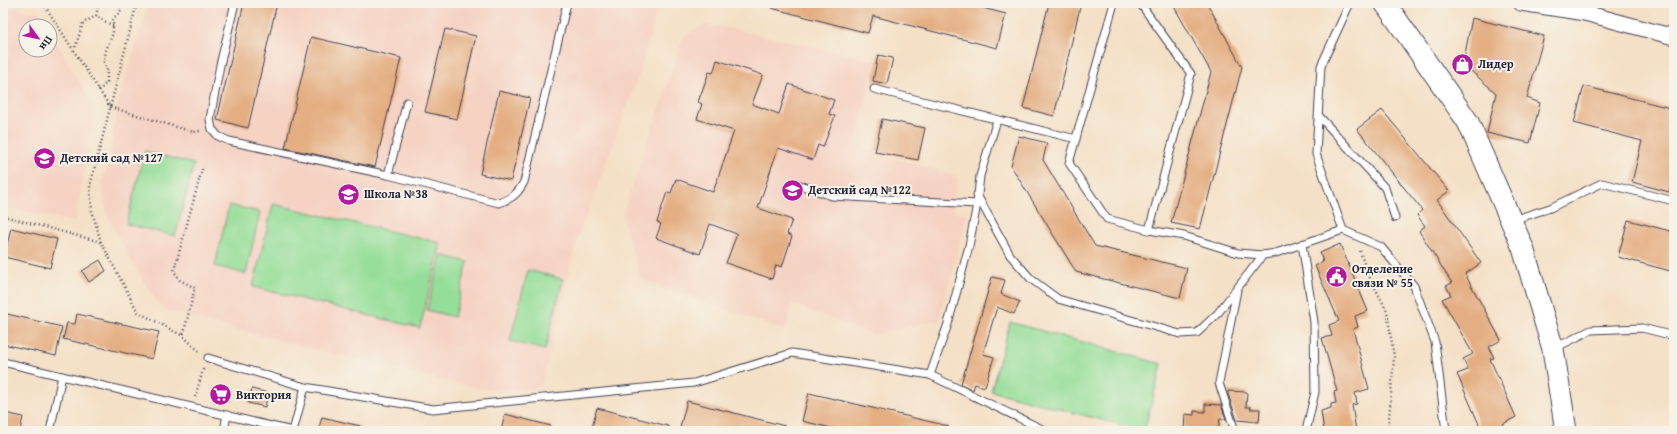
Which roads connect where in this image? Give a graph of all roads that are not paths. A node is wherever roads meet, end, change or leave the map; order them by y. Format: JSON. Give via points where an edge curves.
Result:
{"nodes":[{"id":1,"x":235,"y":3,"type":"edge"},
{"id":2,"x":567,"y":3,"type":"edge"},
{"id":3,"x":1114,"y":3,"type":"edge"},
{"id":4,"x":1140,"y":3,"type":"edge"},
{"id":5,"x":1350,"y":3,"type":"edge"},
{"id":6,"x":1385,"y":3,"type":"edge"},
{"id":7,"x":1521,"y":3,"type":"edge"},
{"id":8,"x":1586,"y":8,"type":"edge"},
{"id":9,"x":1674,"y":37,"type":"edge"},
{"id":10,"x":874,"y":90,"type":"dead end"},
{"id":11,"x":407,"y":102,"type":"dead end"},
{"id":12,"x":1319,"y":116,"type":"junction"},
{"id":13,"x":997,"y":120,"type":"junction"},
{"id":14,"x":1076,"y":139,"type":"junction"},
{"id":15,"x":388,"y":175,"type":"junction"},
{"id":16,"x":794,"y":183,"type":"dead end"},
{"id":17,"x":977,"y":195,"type":"junction"},
{"id":18,"x":1674,"y":201,"type":"edge"},
{"id":19,"x":977,"y":204,"type":"junction"},
{"id":20,"x":1395,"y":218,"type":"dead end"},
{"id":21,"x":1511,"y":221,"type":"junction"},
{"id":22,"x":1148,"y":230,"type":"junction"},
{"id":23,"x":1343,"y":230,"type":"junction"},
{"id":24,"x":1302,"y":244,"type":"junction"},
{"id":25,"x":1263,"y":255,"type":"junction"},
{"id":26,"x":1238,"y":288,"type":"junction"},
{"id":27,"x":1674,"y":336,"type":"edge"},
{"id":28,"x":1553,"y":348,"type":"junction"},
{"id":29,"x":208,"y":358,"type":"road end"},
{"id":30,"x":3,"y":362,"type":"edge"},
{"id":31,"x":930,"y":375,"type":"junction"},
{"id":32,"x":62,"y":376,"type":"junction"},
{"id":33,"x":305,"y":387,"type":"junction"},
{"id":34,"x":227,"y":416,"type":"junction"},
{"id":35,"x":267,"y":428,"type":"edge"},
{"id":36,"x":50,"y":431,"type":"edge"},
{"id":37,"x":224,"y":431,"type":"edge"},
{"id":38,"x":292,"y":431,"type":"edge"},
{"id":39,"x":1046,"y":431,"type":"edge"},
{"id":40,"x":1235,"y":431,"type":"edge"},
{"id":41,"x":1306,"y":431,"type":"edge"},
{"id":42,"x":1446,"y":431,"type":"edge"},
{"id":43,"x":1566,"y":431,"type":"edge"}],
"edges":[{"from":1,"to":15,"type":"lane","via":[[210,119],[212,130],[229,141]]},
{"from":2,"to":15,"type":"lane","via":[[524,182],[518,193],[499,203]]},
{"from":3,"to":14,"type":"lane"},
{"from":4,"to":22,"type":"lane","via":[[1191,74]]},
{"from":5,"to":12,"type":"lane","via":[[1321,66]]},
{"from":6,"to":21,"type":"main road","via":[[1468,122]]},
{"from":7,"to":8,"type":"street"},
{"from":8,"to":9,"type":"street"},
{"from":10,"to":13,"type":"lane"},
{"from":11,"to":15,"type":"lane"},
{"from":12,"to":20,"type":"lane","via":[[1385,188]]},
{"from":12,"to":23,"type":"lane","via":[[1316,154]]},
{"from":13,"to":14,"type":"lane"},
{"from":13,"to":17,"type":"lane"},
{"from":14,"to":22,"type":"lane","via":[[1069,163],[1106,219]]},
{"from":16,"to":19,"type":"lane","via":[[832,196]]},
{"from":17,"to":19,"type":"lane"},
{"from":17,"to":26,"type":"lane","via":[[1010,255],[1031,279],[1058,299],[1180,334],[1197,333],[1218,313]]},
{"from":18,"to":21,"type":"lane","via":[[1602,183],[1550,208]]},
{"from":19,"to":31,"type":"lane","via":[[948,324]]},
{"from":21,"to":28,"type":"main road","via":[[1523,248]]},
{"from":22,"to":25,"type":"lane","via":[[1184,236],[1238,254]]},
{"from":23,"to":24,"type":"lane"},
{"from":23,"to":42,"type":"lane","via":[[1382,247],[1414,286],[1435,342]]},
{"from":24,"to":25,"type":"lane"},
{"from":24,"to":41,"type":"lane","via":[[1314,329],[1315,392]]},
{"from":25,"to":26,"type":"lane"},
{"from":26,"to":40,"type":"lane","via":[[1219,383]]},
{"from":27,"to":28,"type":"lane","via":[[1642,328],[1591,330]]},
{"from":28,"to":43,"type":"main road"},
{"from":29,"to":33,"type":"lane"},
{"from":30,"to":32,"type":"lane"},
{"from":31,"to":33,"type":"lane","via":[[792,353],[694,383],[433,409]]},
{"from":31,"to":39,"type":"lane"},
{"from":32,"to":34,"type":"lane"},
{"from":32,"to":36,"type":"lane"},
{"from":33,"to":38,"type":"lane"},
{"from":34,"to":35,"type":"lane"},
{"from":34,"to":37,"type":"lane"},
{"from":35,"to":38,"type":"lane"}]}
